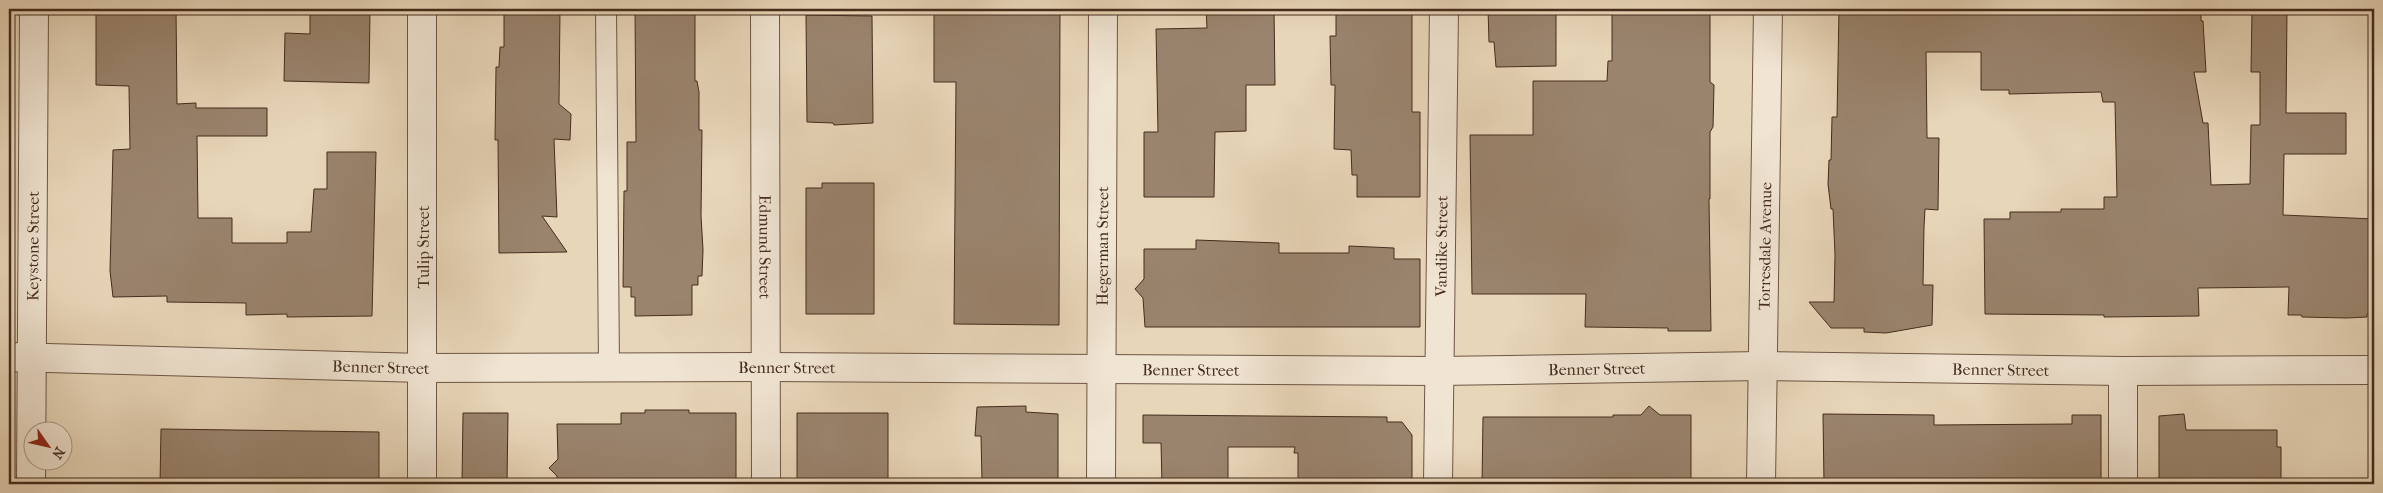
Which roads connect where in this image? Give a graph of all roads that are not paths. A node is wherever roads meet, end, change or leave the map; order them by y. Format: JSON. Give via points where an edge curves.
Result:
{"nodes":[{"id":1,"x":34,"y":9,"type":"edge"},
{"id":2,"x":422,"y":9,"type":"edge"},
{"id":3,"x":606,"y":9,"type":"edge"},
{"id":4,"x":765,"y":9,"type":"edge"},
{"id":5,"x":1103,"y":9,"type":"edge"},
{"id":6,"x":1444,"y":9,"type":"edge"},
{"id":7,"x":1768,"y":9,"type":"edge"},
{"id":8,"x":20,"y":358,"type":"edge"},
{"id":9,"x":1762,"y":366,"type":"junction"},
{"id":10,"x":609,"y":367,"type":"junction"},
{"id":11,"x":767,"y":367,"type":"junction"},
{"id":12,"x":423,"y":368,"type":"junction"},
{"id":13,"x":1102,"y":368,"type":"junction"},
{"id":14,"x":2374,"y":370,"type":"edge"},
{"id":15,"x":1438,"y":371,"type":"junction"},
{"id":16,"x":2123,"y":371,"type":"junction"},
{"id":17,"x":31,"y":484,"type":"edge"},
{"id":18,"x":422,"y":484,"type":"edge"},
{"id":19,"x":766,"y":484,"type":"edge"},
{"id":20,"x":1102,"y":484,"type":"edge"},
{"id":21,"x":1438,"y":484,"type":"edge"},
{"id":22,"x":1761,"y":484,"type":"edge"},
{"id":23,"x":2123,"y":484,"type":"edge"}],
"edges":[{"from":1,"to":8,"type":"street","name":"Keystone Street"},
{"from":2,"to":12,"type":"street","name":"Tulip Street"},
{"from":3,"to":10,"type":"lane"},
{"from":4,"to":11,"type":"street","name":"Edmund Street"},
{"from":5,"to":13,"type":"street","name":"Hegerman Street"},
{"from":6,"to":15,"type":"street","name":"Vandike Street"},
{"from":7,"to":9,"type":"street","name":"Torresdale Avenue"},
{"from":8,"to":12,"type":"street","name":"Benner Street"},
{"from":8,"to":17,"type":"street","name":"Keystone Street"},
{"from":9,"to":15,"type":"street","name":"Benner Street"},
{"from":9,"to":16,"type":"street","name":"Benner Street"},
{"from":9,"to":22,"type":"street","name":"Torresdale Avenue"},
{"from":10,"to":11,"type":"street","name":"Benner Street"},
{"from":10,"to":12,"type":"street","name":"Benner Street"},
{"from":11,"to":13,"type":"street","name":"Benner Street"},
{"from":11,"to":19,"type":"street","name":"Edmund Street"},
{"from":12,"to":18,"type":"street","name":"Tulip Street"},
{"from":13,"to":15,"type":"street","name":"Benner Street"},
{"from":13,"to":20,"type":"street","name":"Hegerman Street"},
{"from":14,"to":16,"type":"street","name":"Benner Street"},
{"from":15,"to":21,"type":"street","name":"Vandike Street"},
{"from":16,"to":23,"type":"street"}]}
